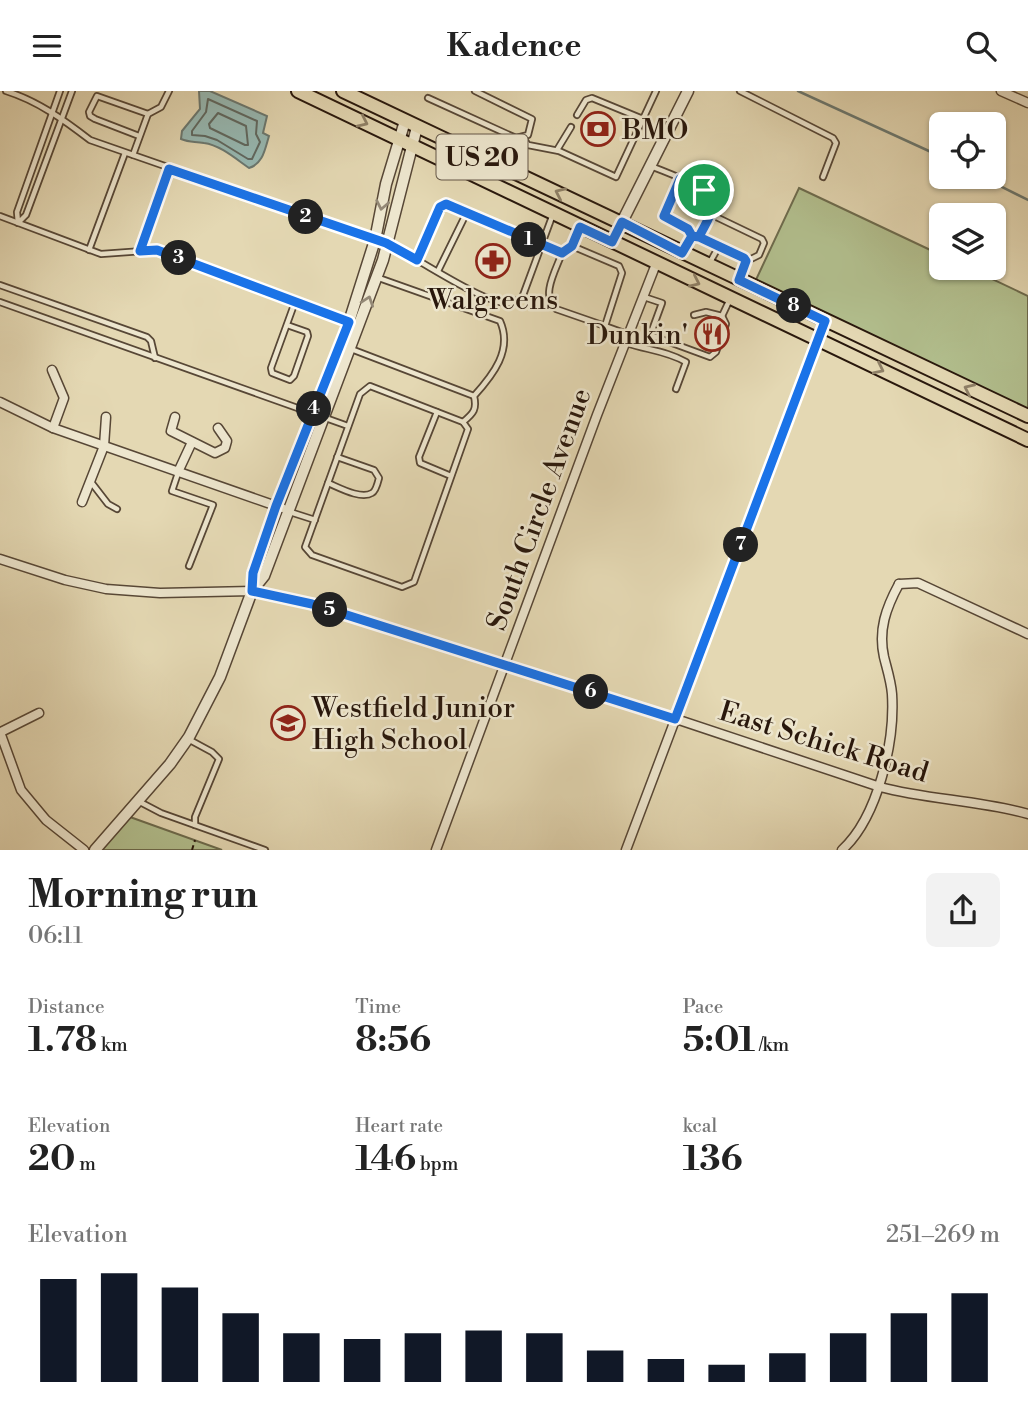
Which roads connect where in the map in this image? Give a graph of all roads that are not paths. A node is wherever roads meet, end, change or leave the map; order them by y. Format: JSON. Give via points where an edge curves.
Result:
{"nodes":[{"id":1,"x":6,"y":91,"type":"edge"},
{"id":2,"x":60,"y":91,"type":"edge"},
{"id":3,"x":72,"y":91,"type":"edge"},
{"id":4,"x":169,"y":91,"type":"edge"},
{"id":5,"x":298,"y":91,"type":"edge"},
{"id":6,"x":343,"y":91,"type":"edge"},
{"id":7,"x":475,"y":91,"type":"edge"},
{"id":8,"x":656,"y":91,"type":"edge"},
{"id":9,"x":740,"y":91,"type":"edge"},
{"id":10,"x":1001,"y":91,"type":"edge"},
{"id":11,"x":684,"y":92,"type":"edge"},
{"id":12,"x":428,"y":98,"type":"dead end"},
{"id":13,"x":1028,"y":103,"type":"edge"},
{"id":14,"x":53,"y":114,"type":"junction"},
{"id":15,"x":148,"y":114,"type":"junction"},
{"id":16,"x":577,"y":115,"type":"dead end"},
{"id":17,"x":62,"y":118,"type":"junction"},
{"id":18,"x":643,"y":119,"type":"junction"},
{"id":19,"x":405,"y":121,"type":"junction"},
{"id":20,"x":417,"y":127,"type":"junction"},
{"id":21,"x":571,"y":127,"type":"dead end"},
{"id":22,"x":139,"y":136,"type":"junction"},
{"id":23,"x":523,"y":138,"type":"junction"},
{"id":24,"x":399,"y":139,"type":"junction"},
{"id":25,"x":413,"y":146,"type":"junction"},
{"id":26,"x":557,"y":150,"type":"junction"},
{"id":27,"x":125,"y":153,"type":"junction"},
{"id":28,"x":132,"y":155,"type":"junction"},
{"id":29,"x":650,"y":166,"type":"junction"},
{"id":30,"x":169,"y":169,"type":"junction"},
{"id":31,"x":823,"y":177,"type":"dead end"},
{"id":32,"x":680,"y":179,"type":"junction"},
{"id":33,"x":467,"y":212,"type":"junction"},
{"id":34,"x":553,"y":214,"type":"junction"},
{"id":35,"x":710,"y":214,"type":"junction"},
{"id":36,"x":0,"y":216,"type":"edge"},
{"id":37,"x":622,"y":222,"type":"junction"},
{"id":38,"x":18,"y":223,"type":"junction"},
{"id":39,"x":580,"y":227,"type":"junction"},
{"id":40,"x":692,"y":236,"type":"junction"},
{"id":41,"x":699,"y":237,"type":"junction"},
{"id":42,"x":375,"y":240,"type":"junction"},
{"id":43,"x":612,"y":242,"type":"junction"},
{"id":44,"x":386,"y":243,"type":"junction"},
{"id":45,"x":540,"y":245,"type":"junction"},
{"id":46,"x":572,"y":246,"type":"junction"},
{"id":47,"x":719,"y":246,"type":"junction"},
{"id":48,"x":89,"y":250,"type":"junction"},
{"id":49,"x":140,"y":251,"type":"junction"},
{"id":50,"x":562,"y":253,"type":"junction"},
{"id":51,"x":682,"y":253,"type":"junction"},
{"id":52,"x":417,"y":260,"type":"junction"},
{"id":53,"x":746,"y":261,"type":"junction"},
{"id":54,"x":656,"y":264,"type":"junction"},
{"id":55,"x":708,"y":265,"type":"junction"},
{"id":56,"x":438,"y":271,"type":"junction"},
{"id":57,"x":364,"y":273,"type":"junction"},
{"id":58,"x":377,"y":277,"type":"junction"},
{"id":59,"x":739,"y":280,"type":"junction"},
{"id":60,"x":0,"y":285,"type":"edge"},
{"id":61,"x":643,"y":297,"type":"junction"},
{"id":62,"x":730,"y":299,"type":"junction"},
{"id":63,"x":0,"y":302,"type":"edge"},
{"id":64,"x":295,"y":302,"type":"junction"},
{"id":65,"x":694,"y":315,"type":"dead end"},
{"id":66,"x":722,"y":316,"type":"junction"},
{"id":67,"x":825,"y":321,"type":"junction"},
{"id":68,"x":349,"y":322,"type":"junction"},
{"id":69,"x":287,"y":324,"type":"junction"},
{"id":70,"x":359,"y":326,"type":"junction"},
{"id":71,"x":605,"y":326,"type":"junction"},
{"id":72,"x":627,"y":339,"type":"junction"},
{"id":73,"x":818,"y":340,"type":"junction"},
{"id":74,"x":345,"y":346,"type":"junction"},
{"id":75,"x":155,"y":358,"type":"junction"},
{"id":76,"x":52,"y":370,"type":"dead end"},
{"id":77,"x":676,"y":389,"type":"dead end"},
{"id":78,"x":474,"y":396,"type":"junction"},
{"id":79,"x":0,"y":402,"type":"edge"},
{"id":80,"x":437,"y":412,"type":"junction"},
{"id":81,"x":318,"y":415,"type":"junction"},
{"id":82,"x":106,"y":417,"type":"dead end"},
{"id":83,"x":175,"y":417,"type":"dead end"},
{"id":84,"x":1028,"y":417,"type":"edge"},
{"id":85,"x":463,"y":422,"type":"junction"},
{"id":86,"x":348,"y":426,"type":"junction"},
{"id":87,"x":53,"y":428,"type":"junction"},
{"id":88,"x":218,"y":428,"type":"dead end"},
{"id":89,"x":1028,"y":440,"type":"edge"},
{"id":90,"x":192,"y":442,"type":"junction"},
{"id":91,"x":104,"y":446,"type":"junction"},
{"id":92,"x":337,"y":457,"type":"junction"},
{"id":93,"x":178,"y":472,"type":"junction"},
{"id":94,"x":452,"y":476,"type":"junction"},
{"id":95,"x":90,"y":481,"type":"junction"},
{"id":96,"x":328,"y":483,"type":"junction"},
{"id":97,"x":82,"y":502,"type":"dead end"},
{"id":98,"x":276,"y":506,"type":"junction"},
{"id":99,"x":117,"y":509,"type":"dead end"},
{"id":100,"x":289,"y":511,"type":"junction"},
{"id":101,"x":315,"y":520,"type":"junction"},
{"id":102,"x":0,"y":559,"type":"edge"},
{"id":103,"x":189,"y":566,"type":"dead end"},
{"id":104,"x":252,"y":591,"type":"junction"},
{"id":105,"x":1028,"y":634,"type":"edge"},
{"id":106,"x":504,"y":665,"type":"junction"},
{"id":107,"x":39,"y":713,"type":"dead end"},
{"id":108,"x":675,"y":719,"type":"junction"},
{"id":109,"x":0,"y":732,"type":"edge"},
{"id":110,"x":188,"y":739,"type":"junction"},
{"id":111,"x":880,"y":787,"type":"junction"},
{"id":112,"x":139,"y":801,"type":"junction"},
{"id":113,"x":1028,"y":814,"type":"edge"},
{"id":114,"x":195,"y":825,"type":"junction"},
{"id":115,"x":84,"y":850,"type":"edge"},
{"id":116,"x":95,"y":850,"type":"edge"},
{"id":117,"x":265,"y":850,"type":"edge"},
{"id":118,"x":436,"y":850,"type":"edge"},
{"id":119,"x":626,"y":850,"type":"edge"},
{"id":120,"x":842,"y":850,"type":"edge"}],
"edges":[{"from":1,"to":14,"type":"lane"},
{"from":2,"to":14,"type":"lane"},
{"from":3,"to":17,"type":"lane"},
{"from":4,"to":15,"type":"lane","via":[[162,107]]},
{"from":5,"to":24,"type":"main road","number":"US 20","one_way":true},
{"from":6,"to":19,"type":"main road","number":"US 20"},
{"from":7,"to":23,"type":"lane","via":[[532,119]]},
{"from":8,"to":18,"type":"lane"},
{"from":9,"to":31,"type":"lane","via":[[833,138],[836,143]]},
{"from":10,"to":13,"type":"street"},
{"from":11,"to":29,"type":"street"},
{"from":12,"to":23,"type":"lane"},
{"from":14,"to":17,"type":"lane"},
{"from":14,"to":38,"type":"lane","via":[[17,212]]},
{"from":15,"to":22,"type":"lane"},
{"from":15,"to":22,"type":"lane","via":[[97,96],[89,112],[95,119]]},
{"from":16,"to":18,"type":"lane","via":[[592,98]]},
{"from":17,"to":27,"type":"lane","via":[[90,140]]},
{"from":17,"to":38,"type":"lane","via":[[26,215]]},
{"from":18,"to":26,"type":"lane","via":[[616,177]]},
{"from":19,"to":20,"type":"main road","number":"US 20"},
{"from":19,"to":24,"type":"street"},
{"from":20,"to":25,"type":"street"},
{"from":37,"to":20,"type":"main road","number":"US 20","one_way":true},
{"from":21,"to":26,"type":"lane"},
{"from":22,"to":28,"type":"lane"},
{"from":23,"to":26,"type":"lane","via":[[528,145]]},
{"from":24,"to":25,"type":"main road","number":"US 20"},
{"from":24,"to":42,"type":"street","one_way":true},
{"from":25,"to":34,"type":"main road","number":"US 20"},
{"from":25,"to":44,"type":"street"},
{"from":27,"to":28,"type":"lane"},
{"from":27,"to":48,"type":"lane"},
{"from":28,"to":30,"type":"lane"},
{"from":29,"to":32,"type":"lane"},
{"from":29,"to":37,"type":"street"},
{"from":30,"to":42,"type":"lane"},
{"from":30,"to":49,"type":"lane"},
{"from":32,"to":35,"type":"lane","via":[[711,198]]},
{"from":32,"to":40,"type":"lane","via":[[664,216]]},
{"from":33,"to":45,"type":"lane"},
{"from":33,"to":52,"type":"lane","via":[[446,204],[440,207]]},
{"from":33,"to":56,"type":"lane"},
{"from":34,"to":39,"type":"main road","number":"US 20"},
{"from":34,"to":45,"type":"lane"},
{"from":35,"to":41,"type":"lane"},
{"from":35,"to":53,"type":"lane","via":[[762,239],[759,255]]},
{"from":36,"to":38,"type":"lane"},
{"from":37,"to":43,"type":"street"},
{"from":37,"to":51,"type":"main road","number":"US 20"},
{"from":38,"to":48,"type":"lane"},
{"from":39,"to":43,"type":"main road","number":"US 20"},
{"from":39,"to":46,"type":"lane"},
{"from":40,"to":41,"type":"lane"},
{"from":40,"to":51,"type":"lane"},
{"from":41,"to":47,"type":"lane"},
{"from":42,"to":44,"type":"lane"},
{"from":42,"to":57,"type":"street"},
{"from":43,"to":54,"type":"main road","number":"US 20"},
{"from":44,"to":52,"type":"lane"},
{"from":44,"to":58,"type":"street"},
{"from":45,"to":50,"type":"lane"},
{"from":45,"to":56,"type":"lane","via":[[522,298],[514,302],[496,300]]},
{"from":46,"to":50,"type":"lane"},
{"from":46,"to":71,"type":"lane","via":[[619,266],[622,273]]},
{"from":47,"to":53,"type":"lane"},
{"from":47,"to":55,"type":"lane"},
{"from":48,"to":49,"type":"lane","via":[[101,254]]},
{"from":49,"to":64,"type":"lane","via":[[157,250]]},
{"from":50,"to":71,"type":"lane","via":[[548,296],[551,305]]},
{"from":51,"to":55,"type":"main road","number":"US 20"},
{"from":52,"to":56,"type":"lane"},
{"from":53,"to":59,"type":"lane"},
{"from":54,"to":61,"type":"street","name":"South Circle Avenue"},
{"from":54,"to":62,"type":"main road","number":"US 20","one_way":true},
{"from":55,"to":59,"type":"main road","number":"US 20"},
{"from":57,"to":58,"type":"lane"},
{"from":57,"to":68,"type":"street"},
{"from":70,"to":58,"type":"street","one_way":true},
{"from":58,"to":78,"type":"lane","via":[[500,321],[505,342],[493,375]]},
{"from":59,"to":67,"type":"main road","number":"US 20"},
{"from":60,"to":75,"type":"lane","via":[[147,337]]},
{"from":61,"to":66,"type":"lane","via":[[662,303],[653,336],[709,356],[716,352],[726,324]]},
{"from":61,"to":72,"type":"street","name":"South Circle Avenue"},
{"from":62,"to":66,"type":"lane"},
{"from":62,"to":73,"type":"main road","number":"US 20"},
{"from":63,"to":75,"type":"lane"},
{"from":64,"to":68,"type":"lane"},
{"from":64,"to":69,"type":"lane"},
{"from":65,"to":66,"type":"lane"},
{"from":67,"to":73,"type":"street"},
{"from":84,"to":67,"type":"main road","number":"US 20","one_way":true},
{"from":68,"to":70,"type":"lane"},
{"from":68,"to":74,"type":"street"},
{"from":69,"to":69,"type":"lane","via":[[271,368],[272,373],[290,380],[308,337]]},
{"from":70,"to":74,"type":"street"},
{"from":71,"to":72,"type":"lane"},
{"from":72,"to":77,"type":"lane","via":[[686,362]]},
{"from":72,"to":106,"type":"street","name":"South Circle Avenue"},
{"from":73,"to":89,"type":"main road","number":"US 20","one_way":true},
{"from":73,"to":108,"type":"street"},
{"from":74,"to":78,"type":"lane"},
{"from":74,"to":81,"type":"street"},
{"from":75,"to":81,"type":"lane"},
{"from":76,"to":87,"type":"street","via":[[64,398]]},
{"from":78,"to":85,"type":"lane","via":[[474,414]]},
{"from":79,"to":87,"type":"street"},
{"from":80,"to":85,"type":"lane"},
{"from":80,"to":86,"type":"lane","via":[[370,386],[360,394]]},
{"from":80,"to":94,"type":"lane","via":[[420,463]]},
{"from":81,"to":86,"type":"lane"},
{"from":81,"to":98,"type":"street"},
{"from":81,"to":100,"type":"street"},
{"from":82,"to":91,"type":"street"},
{"from":83,"to":90,"type":"street","via":[[171,431]]},
{"from":85,"to":94,"type":"lane","via":[[468,429]]},
{"from":86,"to":92,"type":"lane"},
{"from":87,"to":91,"type":"street"},
{"from":88,"to":90,"type":"street","via":[[228,441],[225,449],[215,453]]},
{"from":90,"to":93,"type":"street"},
{"from":91,"to":93,"type":"street"},
{"from":91,"to":95,"type":"street"},
{"from":92,"to":96,"type":"lane"},
{"from":92,"to":96,"type":"lane","via":[[374,470],[379,478],[370,494]]},
{"from":93,"to":98,"type":"street"},
{"from":93,"to":103,"type":"lane","via":[[172,491],[213,505]]},
{"from":94,"to":101,"type":"lane","via":[[414,582],[402,587],[312,555],[306,547]]},
{"from":95,"to":97,"type":"street"},
{"from":95,"to":99,"type":"lane"},
{"from":96,"to":101,"type":"lane"},
{"from":98,"to":100,"type":"street"},
{"from":98,"to":104,"type":"street","via":[[253,573]]},
{"from":100,"to":101,"type":"lane"},
{"from":100,"to":104,"type":"street","via":[[264,576]]},
{"from":102,"to":104,"type":"street","name":"East Schick Road","via":[[106,589]]},
{"from":104,"to":106,"type":"street","name":"East Schick Road","via":[[312,604]]},
{"from":104,"to":110,"type":"street","via":[[220,677]]},
{"from":105,"to":111,"type":"street","via":[[918,583],[897,582],[881,635],[892,706]]},
{"from":106,"to":108,"type":"street","name":"East Schick Road"},
{"from":106,"to":118,"type":"street","name":"South Circle Avenue"},
{"from":107,"to":109,"type":"street"},
{"from":108,"to":111,"type":"street","name":"East Schick Road"},
{"from":108,"to":119,"type":"street"},
{"from":109,"to":115,"type":"street","via":[[21,790],[46,820]]},
{"from":110,"to":112,"type":"street"},
{"from":110,"to":114,"type":"lane","via":[[219,759]]},
{"from":111,"to":113,"type":"street","name":"East Schick Road"},
{"from":111,"to":120,"type":"street","via":[[865,822]]},
{"from":112,"to":114,"type":"lane"},
{"from":112,"to":116,"type":"street"},
{"from":114,"to":117,"type":"lane"}]}
